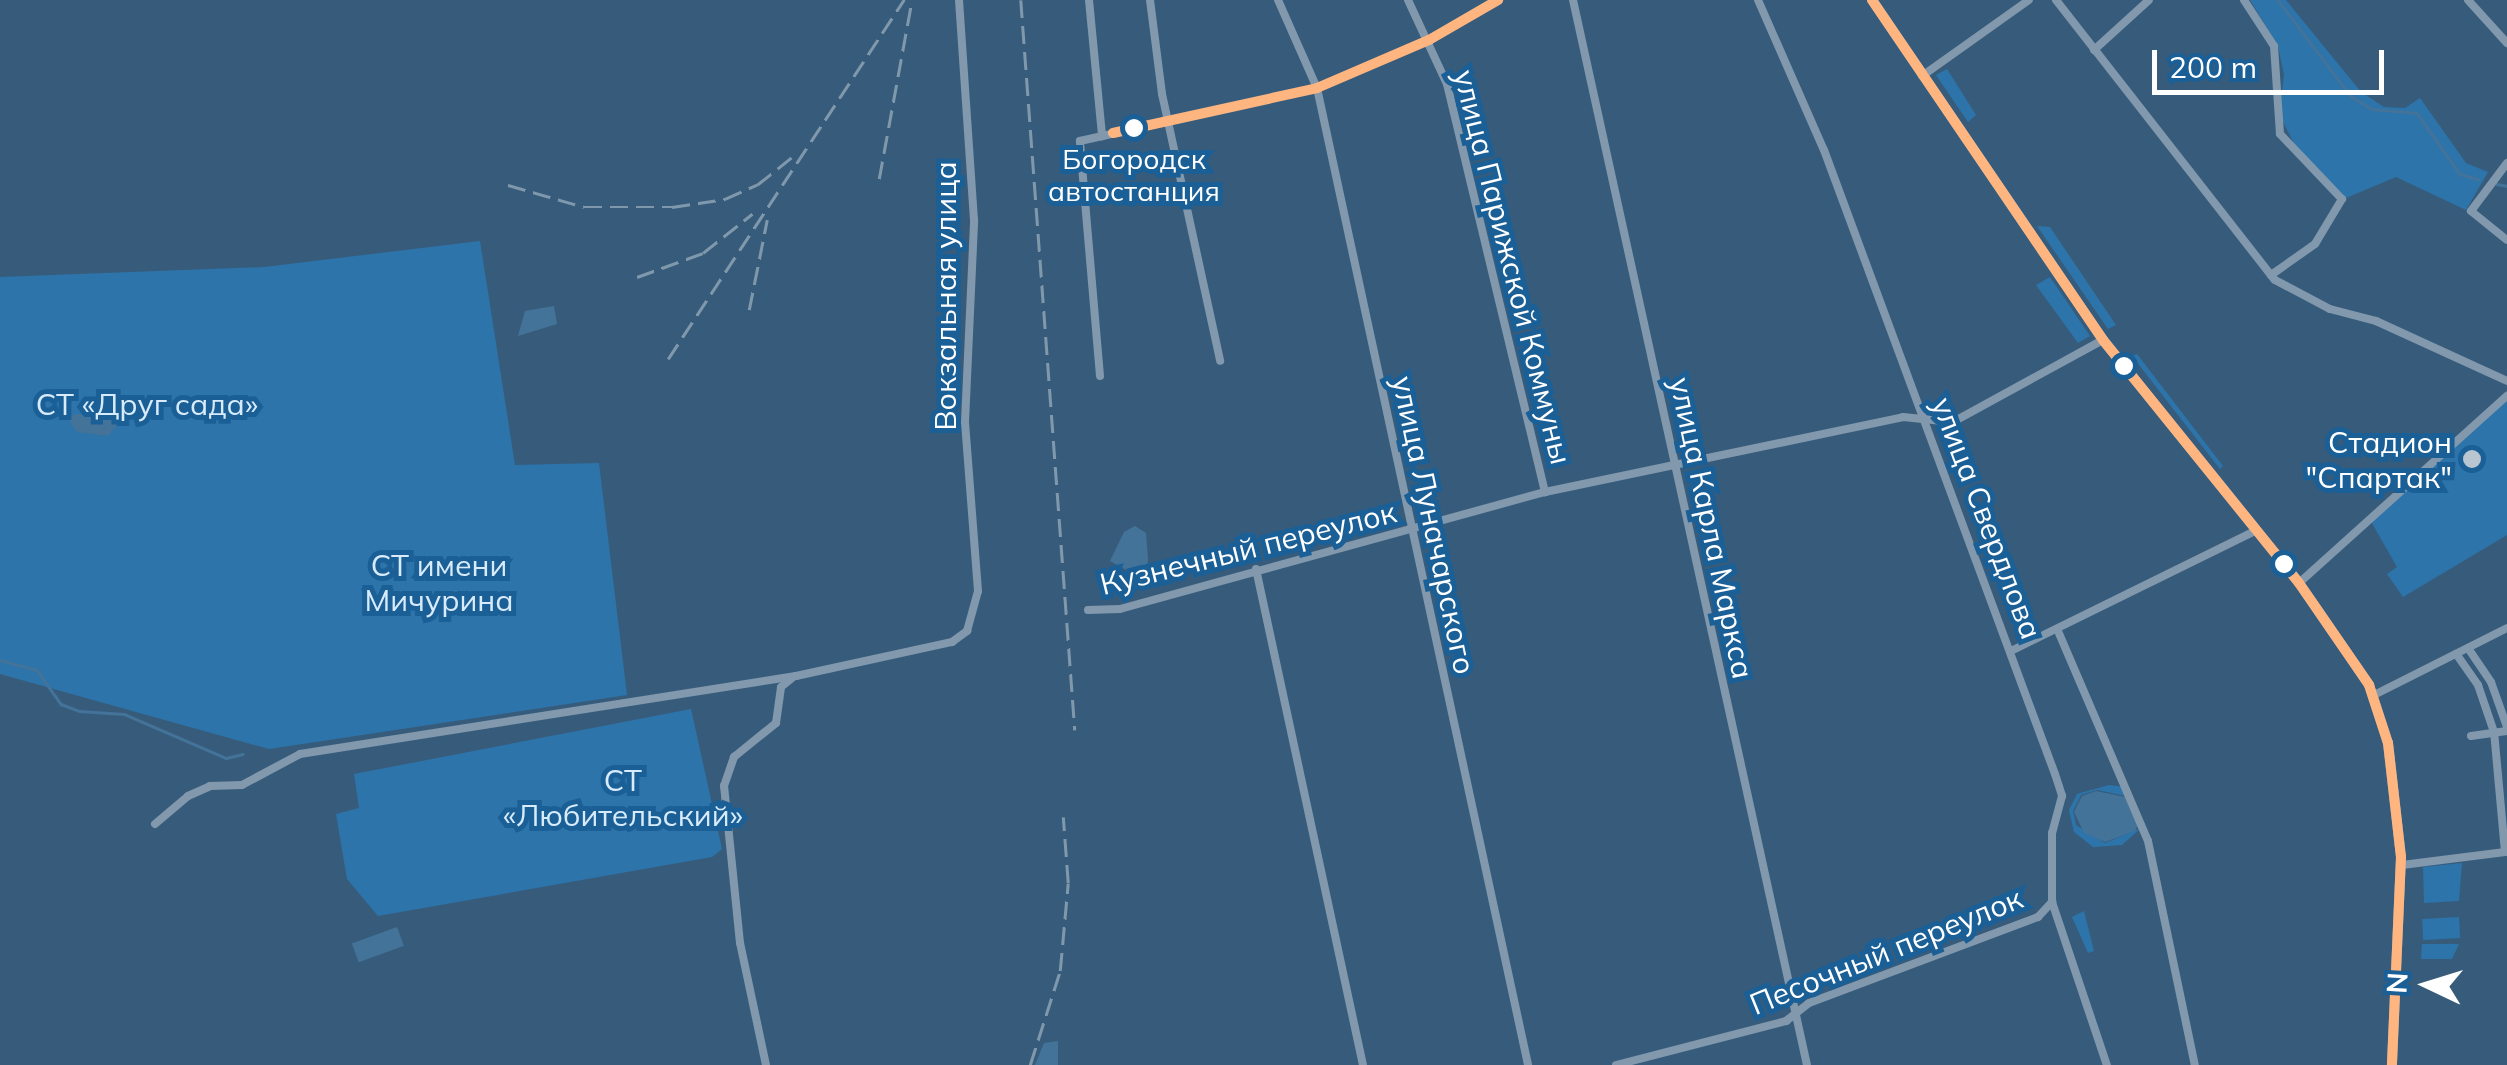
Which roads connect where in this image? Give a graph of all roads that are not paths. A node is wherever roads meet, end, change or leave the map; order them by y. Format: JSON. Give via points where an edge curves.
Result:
{"nodes":[{"id":1,"x":958,"y":0,"type":"edge"},
{"id":2,"x":1089,"y":0,"type":"edge"},
{"id":3,"x":1150,"y":0,"type":"edge"},
{"id":4,"x":1278,"y":0,"type":"edge"},
{"id":5,"x":1408,"y":0,"type":"edge"},
{"id":6,"x":1498,"y":0,"type":"edge"},
{"id":7,"x":1574,"y":0,"type":"edge"},
{"id":8,"x":1758,"y":0,"type":"edge"},
{"id":9,"x":1872,"y":0,"type":"edge"},
{"id":10,"x":2029,"y":0,"type":"edge"},
{"id":11,"x":2056,"y":0,"type":"edge"},
{"id":12,"x":2149,"y":0,"type":"edge"},
{"id":13,"x":2244,"y":0,"type":"edge"},
{"id":14,"x":2468,"y":0,"type":"edge"},
{"id":15,"x":1429,"y":40,"type":"junction"},
{"id":16,"x":2507,"y":43,"type":"edge"},
{"id":17,"x":2094,"y":50,"type":"junction"},
{"id":18,"x":1922,"y":76,"type":"junction"},
{"id":19,"x":1316,"y":88,"type":"junction"},
{"id":20,"x":1168,"y":118,"type":"junction"},
{"id":21,"x":1102,"y":136,"type":"junction"},
{"id":22,"x":2507,"y":163,"type":"edge"},
{"id":23,"x":2507,"y":240,"type":"edge"},
{"id":24,"x":2271,"y":275,"type":"junction"},
{"id":25,"x":2102,"y":340,"type":"junction"},
{"id":26,"x":1220,"y":360,"type":"dead end"},
{"id":27,"x":1100,"y":376,"type":"dead end"},
{"id":28,"x":2507,"y":381,"type":"edge"},
{"id":29,"x":2507,"y":396,"type":"edge"},
{"id":30,"x":1926,"y":419,"type":"junction"},
{"id":31,"x":1678,"y":467,"type":"junction"},
{"id":32,"x":1546,"y":492,"type":"junction"},
{"id":33,"x":1412,"y":530,"type":"junction"},
{"id":34,"x":2255,"y":531,"type":"junction"},
{"id":35,"x":1256,"y":568,"type":"junction"},
{"id":36,"x":2300,"y":583,"type":"junction"},
{"id":37,"x":1088,"y":610,"type":"dead end"},
{"id":38,"x":2507,"y":628,"type":"edge"},
{"id":39,"x":2058,"y":631,"type":"junction"},
{"id":40,"x":2468,"y":648,"type":"junction"},
{"id":41,"x":2012,"y":650,"type":"junction"},
{"id":42,"x":2456,"y":654,"type":"junction"},
{"id":43,"x":796,"y":676,"type":"junction"},
{"id":44,"x":2374,"y":694,"type":"junction"},
{"id":45,"x":2507,"y":729,"type":"edge"},
{"id":46,"x":2494,"y":732,"type":"junction"},
{"id":47,"x":2472,"y":736,"type":"dead end"},
{"id":48,"x":156,"y":824,"type":"dead end"},
{"id":49,"x":2402,"y":865,"type":"junction"},
{"id":50,"x":2052,"y":902,"type":"junction"},
{"id":51,"x":1795,"y":1011,"type":"junction"},
{"id":52,"x":766,"y":1065,"type":"edge"},
{"id":53,"x":1362,"y":1065,"type":"edge"},
{"id":54,"x":1528,"y":1065,"type":"edge"},
{"id":55,"x":1616,"y":1065,"type":"edge"},
{"id":56,"x":1807,"y":1065,"type":"edge"},
{"id":57,"x":2107,"y":1065,"type":"edge"},
{"id":58,"x":2196,"y":1065,"type":"edge"},
{"id":59,"x":2392,"y":1065,"type":"edge"}],
"edges":[{"from":1,"to":43,"type":"street","name":"Вокзальная улица","via":[[974,220],[965,422],[976,614],[952,642]]},
{"from":2,"to":21,"type":"street"},
{"from":3,"to":20,"type":"street"},
{"from":4,"to":19,"type":"street","name":"улица Луначарского"},
{"from":5,"to":15,"type":"street","name":"улица Парижской Коммуны"},
{"from":6,"to":15,"type":"street"},
{"from":7,"to":31,"type":"street","name":"улица Карла Маркса"},
{"from":8,"to":30,"type":"street","name":"улица Свердлова","via":[[1824,150]]},
{"from":9,"to":18,"type":"main road"},
{"from":10,"to":18,"type":"street"},
{"from":11,"to":17,"type":"street"},
{"from":12,"to":17,"type":"street"},
{"from":13,"to":24,"type":"street","via":[[2274,46],[2280,134],[2342,198],[2314,244]]},
{"from":14,"to":16,"type":"street"},
{"from":15,"to":19,"type":"street"},
{"from":15,"to":32,"type":"street","name":"улица Парижской Коммуны","via":[[1447,84]]},
{"from":17,"to":24,"type":"street"},
{"from":18,"to":25,"type":"main road"},
{"from":19,"to":20,"type":"street"},
{"from":19,"to":33,"type":"street","name":"улица Луначарского"},
{"from":20,"to":21,"type":"street"},
{"from":20,"to":26,"type":"street"},
{"from":21,"to":27,"type":"street","via":[[1080,141]]},
{"from":22,"to":23,"type":"street","via":[[2471,212]]},
{"from":24,"to":28,"type":"street","via":[[2330,309],[2376,321]]},
{"from":25,"to":30,"type":"street","name":"Кузнечный переулок","via":[[1953,422]]},
{"from":25,"to":34,"type":"main road"},
{"from":29,"to":36,"type":"street"},
{"from":30,"to":31,"type":"street","name":"Кузнечный переулок","via":[[1903,417]]},
{"from":30,"to":41,"type":"street","name":"улица Свердлова"},
{"from":31,"to":32,"type":"street","name":"Кузнечный переулок"},
{"from":31,"to":51,"type":"street","name":"улица Карла Маркса","via":[[1745,804]]},
{"from":32,"to":33,"type":"street","name":"Кузнечный переулок"},
{"from":33,"to":35,"type":"street","name":"Кузнечный переулок"},
{"from":33,"to":54,"type":"street","name":"улица Луначарского"},
{"from":34,"to":36,"type":"main road"},
{"from":34,"to":39,"type":"street"},
{"from":35,"to":37,"type":"street","name":"Кузнечный переулок","via":[[1120,608]]},
{"from":35,"to":53,"type":"street"},
{"from":36,"to":44,"type":"main road"},
{"from":38,"to":40,"type":"street"},
{"from":39,"to":41,"type":"street"},
{"from":39,"to":58,"type":"street","via":[[2148,841]]},
{"from":40,"to":42,"type":"street"},
{"from":40,"to":45,"type":"street","via":[[2491,682]]},
{"from":41,"to":50,"type":"street","name":"улица Свердлова","via":[[2062,796],[2052,833]]},
{"from":42,"to":44,"type":"street"},
{"from":42,"to":46,"type":"street","via":[[2478,686]]},
{"from":43,"to":48,"type":"street","via":[[346,743],[300,754],[242,785],[210,786]]},
{"from":43,"to":52,"type":"street","via":[[781,687],[776,722],[726,770],[740,943]]},
{"from":44,"to":49,"type":"main road","via":[[2388,743]]},
{"from":45,"to":46,"type":"street"},
{"from":46,"to":47,"type":"street"},
{"from":46,"to":49,"type":"street","via":[[2505,852]]},
{"from":49,"to":59,"type":"main road"},
{"from":50,"to":51,"type":"street","name":"Песочный переулок","via":[[2038,917]]},
{"from":50,"to":57,"type":"street","name":"улица Свердлова"},
{"from":51,"to":55,"type":"street","name":"Песочный переулок","via":[[1786,1021]]},
{"from":51,"to":56,"type":"street","name":"улица Карла Маркса"}]}
